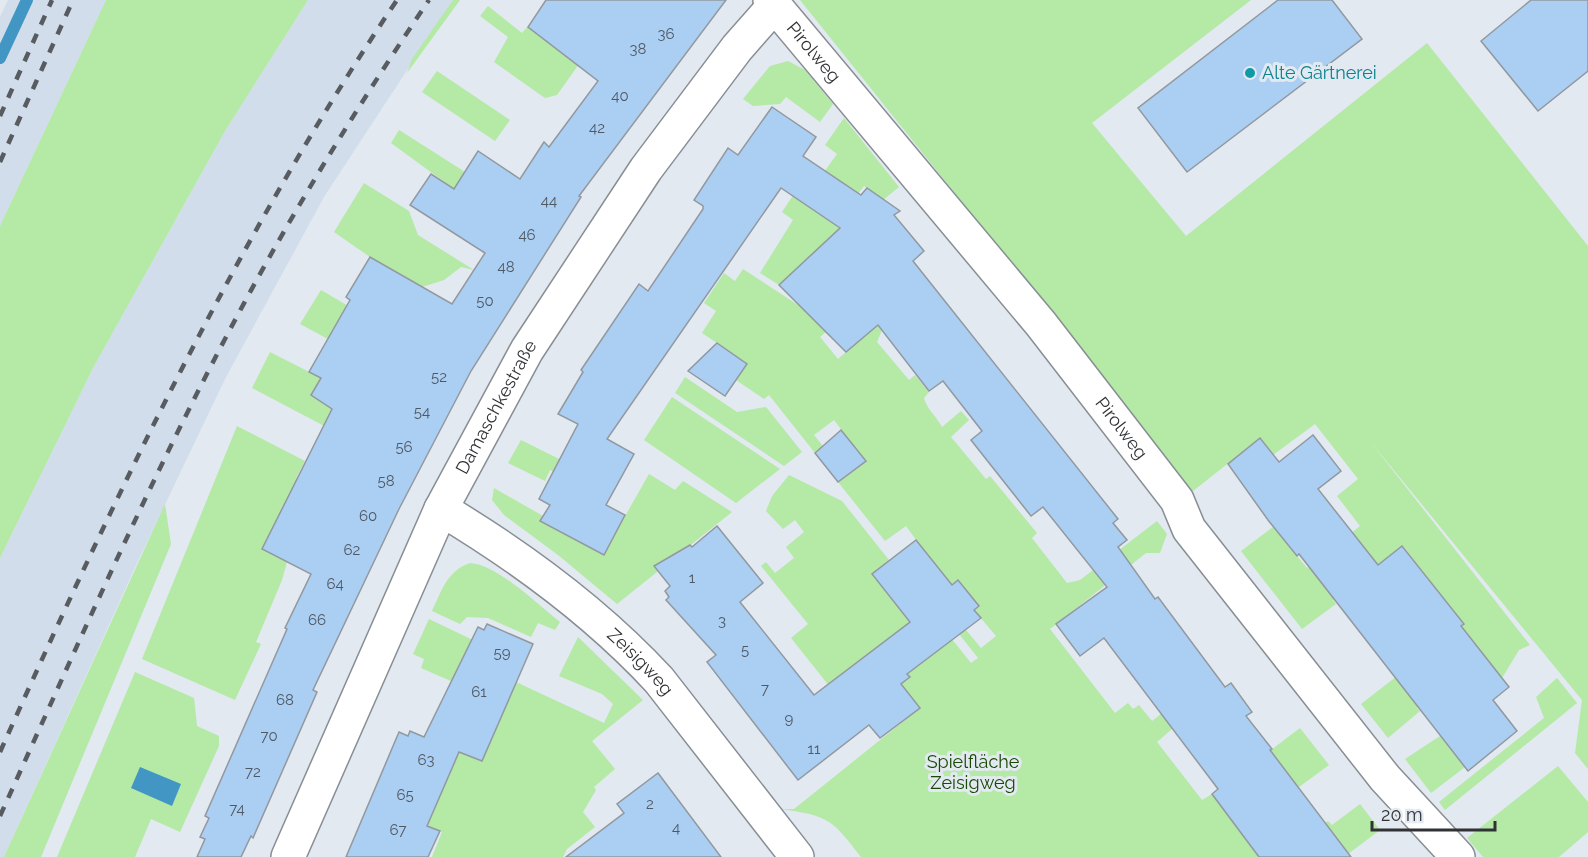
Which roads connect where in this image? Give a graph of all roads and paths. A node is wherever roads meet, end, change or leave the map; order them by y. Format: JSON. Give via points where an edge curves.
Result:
{"nodes":[{"id":1,"x":772,"y":3,"type":"edge"},
{"id":2,"x":441,"y":509,"type":"junction"},
{"id":3,"x":288,"y":857,"type":"edge"},
{"id":4,"x":797,"y":857,"type":"edge"},
{"id":5,"x":1458,"y":857,"type":"edge"}],
"edges":[{"from":1,"to":2,"type":"street","name":"Damaschkestraße","via":[[646,169],[596,244],[527,350]]},
{"from":1,"to":5,"type":"street","name":"Pirolweg","via":[[1041,324],[1177,500],[1189,529],[1385,778]]},
{"from":2,"to":3,"type":"street","name":"Damaschkestraße"},
{"from":2,"to":4,"type":"street","name":"Zeisigweg","via":[[530,566],[638,658]]}]}
